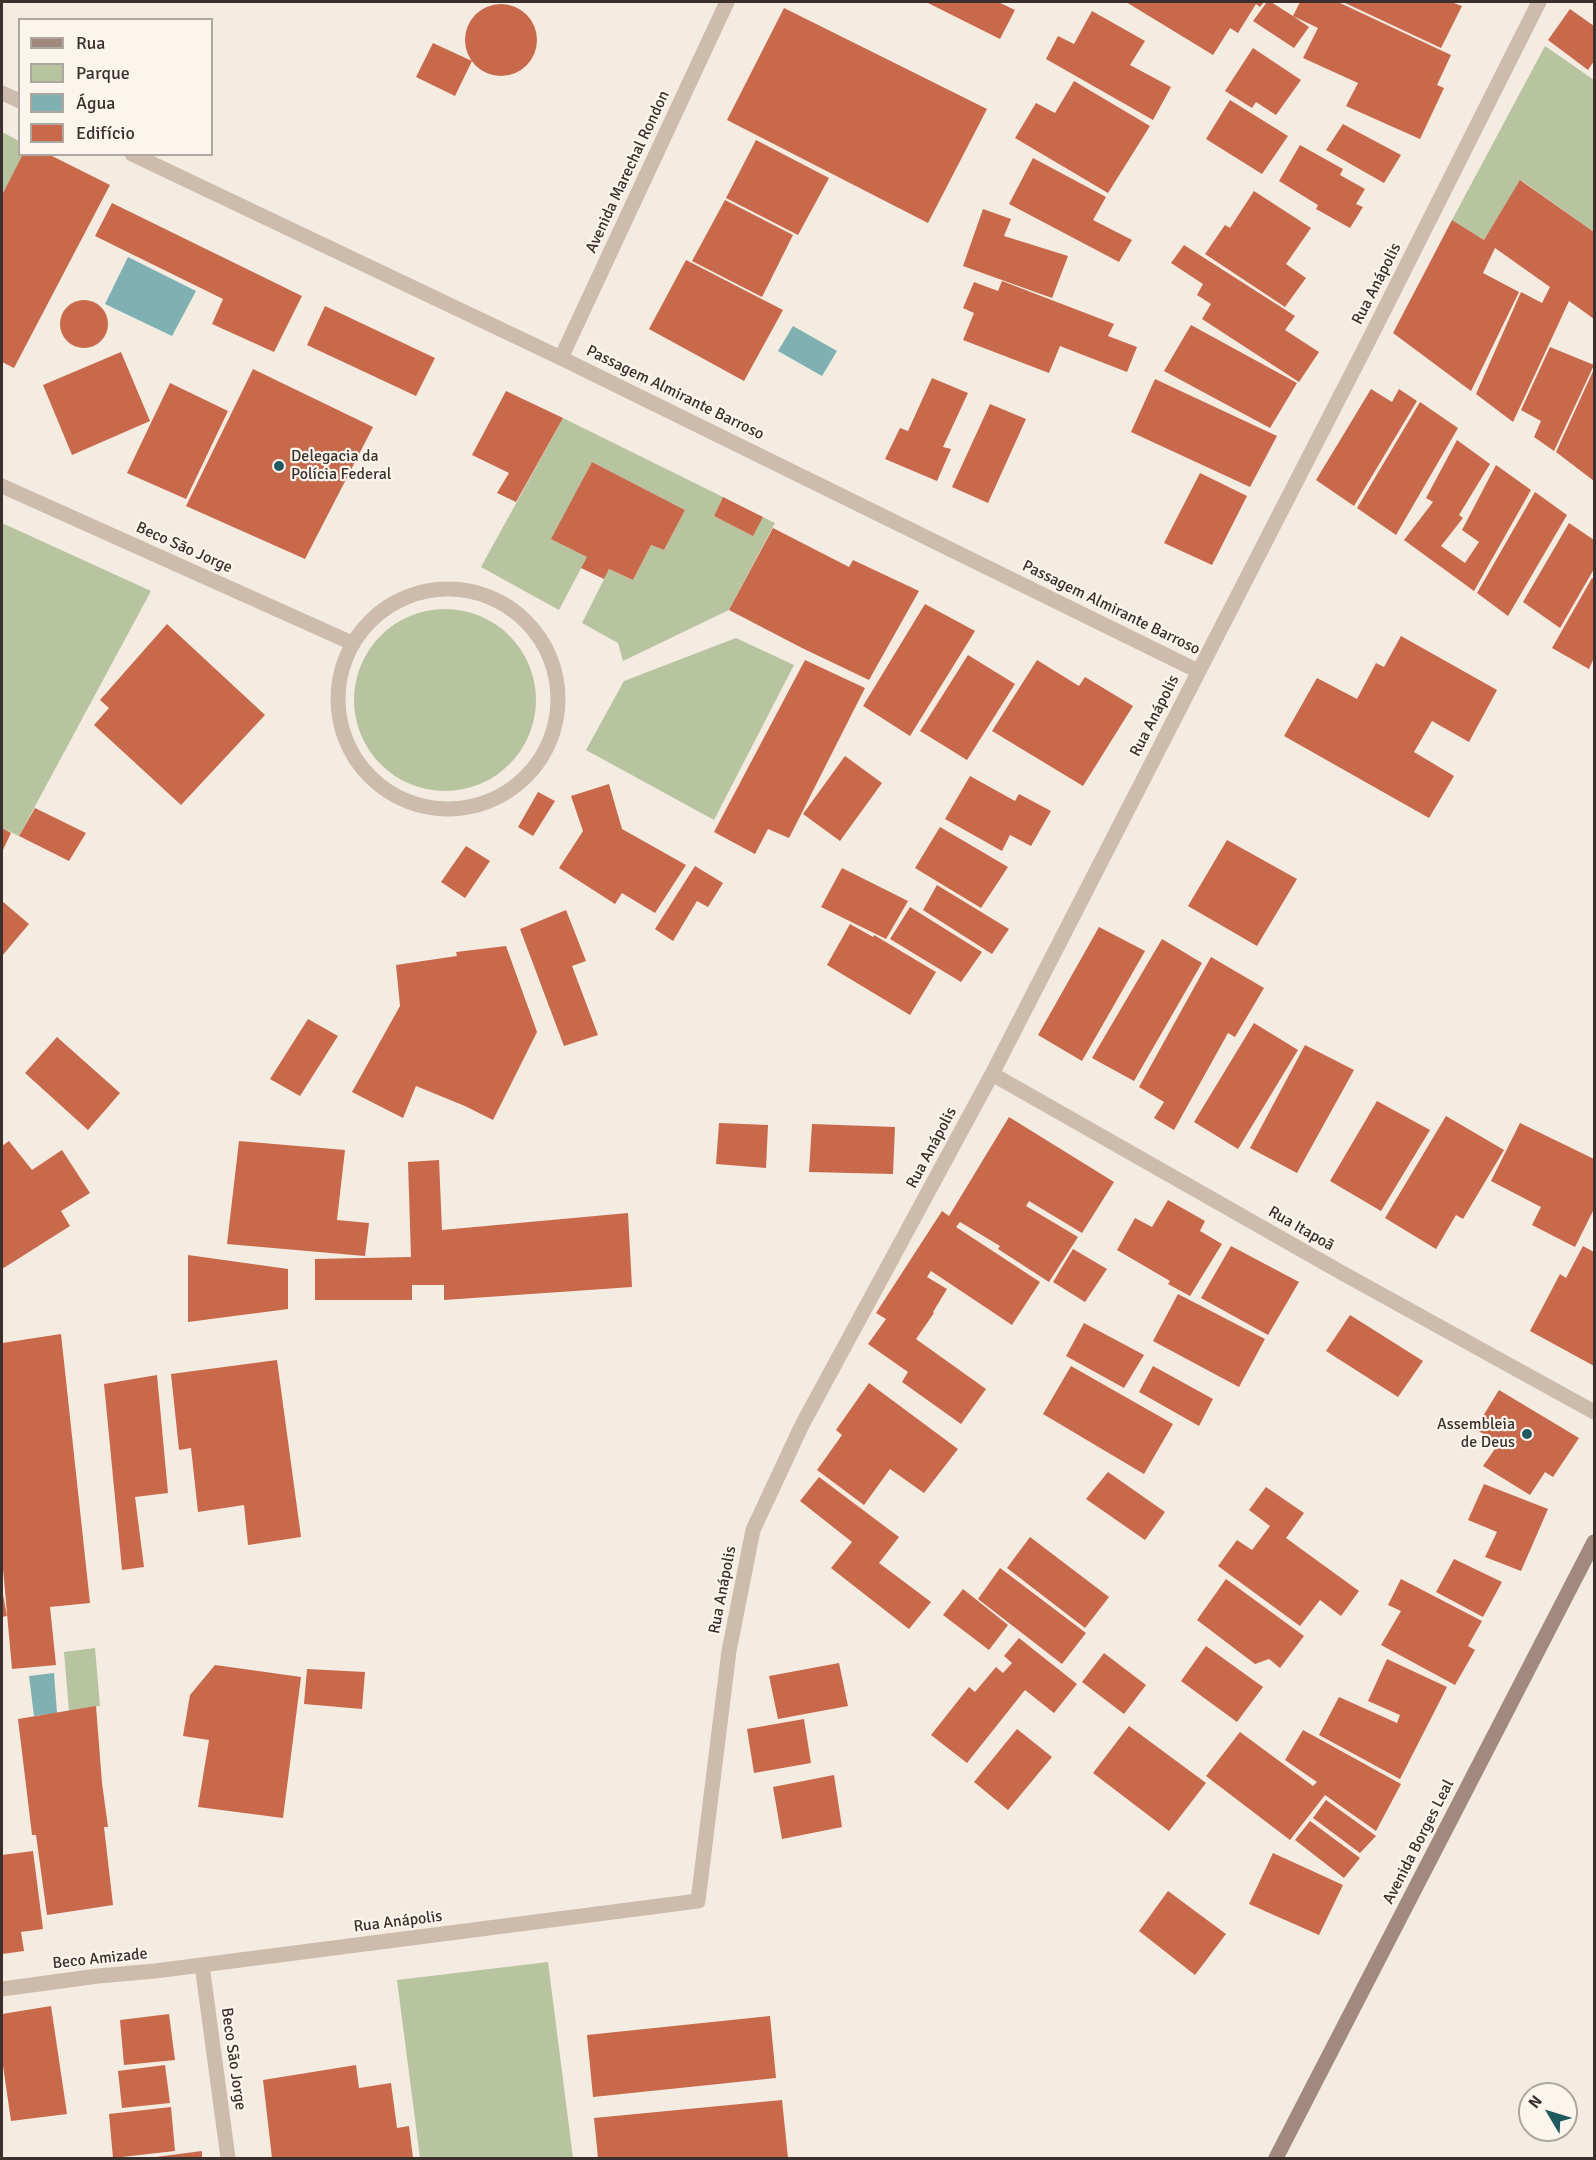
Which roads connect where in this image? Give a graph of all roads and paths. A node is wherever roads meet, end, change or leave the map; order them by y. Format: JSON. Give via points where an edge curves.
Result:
{"nodes":[{"id":1,"x":727,"y":2,"type":"edge"},
{"id":2,"x":1539,"y":2,"type":"edge"},
{"id":3,"x":2,"y":93,"type":"edge"},
{"id":4,"x":18,"y":101,"type":"edge"},
{"id":5,"x":136,"y":156,"type":"edge"},
{"id":6,"x":561,"y":358,"type":"junction"},
{"id":7,"x":2,"y":486,"type":"edge"},
{"id":8,"x":352,"y":643,"type":"junction"},
{"id":9,"x":1198,"y":671,"type":"junction"},
{"id":10,"x":992,"y":1074,"type":"junction"},
{"id":11,"x":1594,"y":1412,"type":"edge"},
{"id":12,"x":1594,"y":1542,"type":"edge"},
{"id":13,"x":202,"y":1965,"type":"junction"},
{"id":14,"x":2,"y":1989,"type":"edge"},
{"id":15,"x":228,"y":2158,"type":"edge"},
{"id":16,"x":1276,"y":2158,"type":"edge"}],
"edges":[{"from":1,"to":6,"type":"street","name":"Avenida Marechal Rondon"},
{"from":2,"to":9,"type":"street","name":"Rua Anápolis"},
{"from":3,"to":4,"type":"street"},
{"from":5,"to":6,"type":"street","name":"Passagem Almirante Barroso"},
{"from":6,"to":9,"type":"street","name":"Passagem Almirante Barroso"},
{"from":7,"to":8,"type":"street","name":"Beco São Jorge"},
{"from":8,"to":8,"type":"street","via":[[339,676],[337,711],[347,745],[366,774],[402,800],[424,807],[456,809],[488,802],[516,786],[538,762],[553,733],[558,701],[554,669],[541,639],[520,615],[493,597],[462,589],[430,589],[399,600],[372,618]]},
{"from":9,"to":10,"type":"street","name":"Rua Anápolis"},
{"from":10,"to":11,"type":"street","name":"Rua Itapoã"},
{"from":10,"to":13,"type":"street","name":"Rua Anápolis","via":[[802,1425],[753,1530],[729,1651],[698,1901]]},
{"from":12,"to":16,"type":"street","name":"Avenida Borges Leal"},
{"from":13,"to":14,"type":"street","name":"Beco Amizade"},
{"from":13,"to":15,"type":"street","name":"Beco São Jorge"}]}
